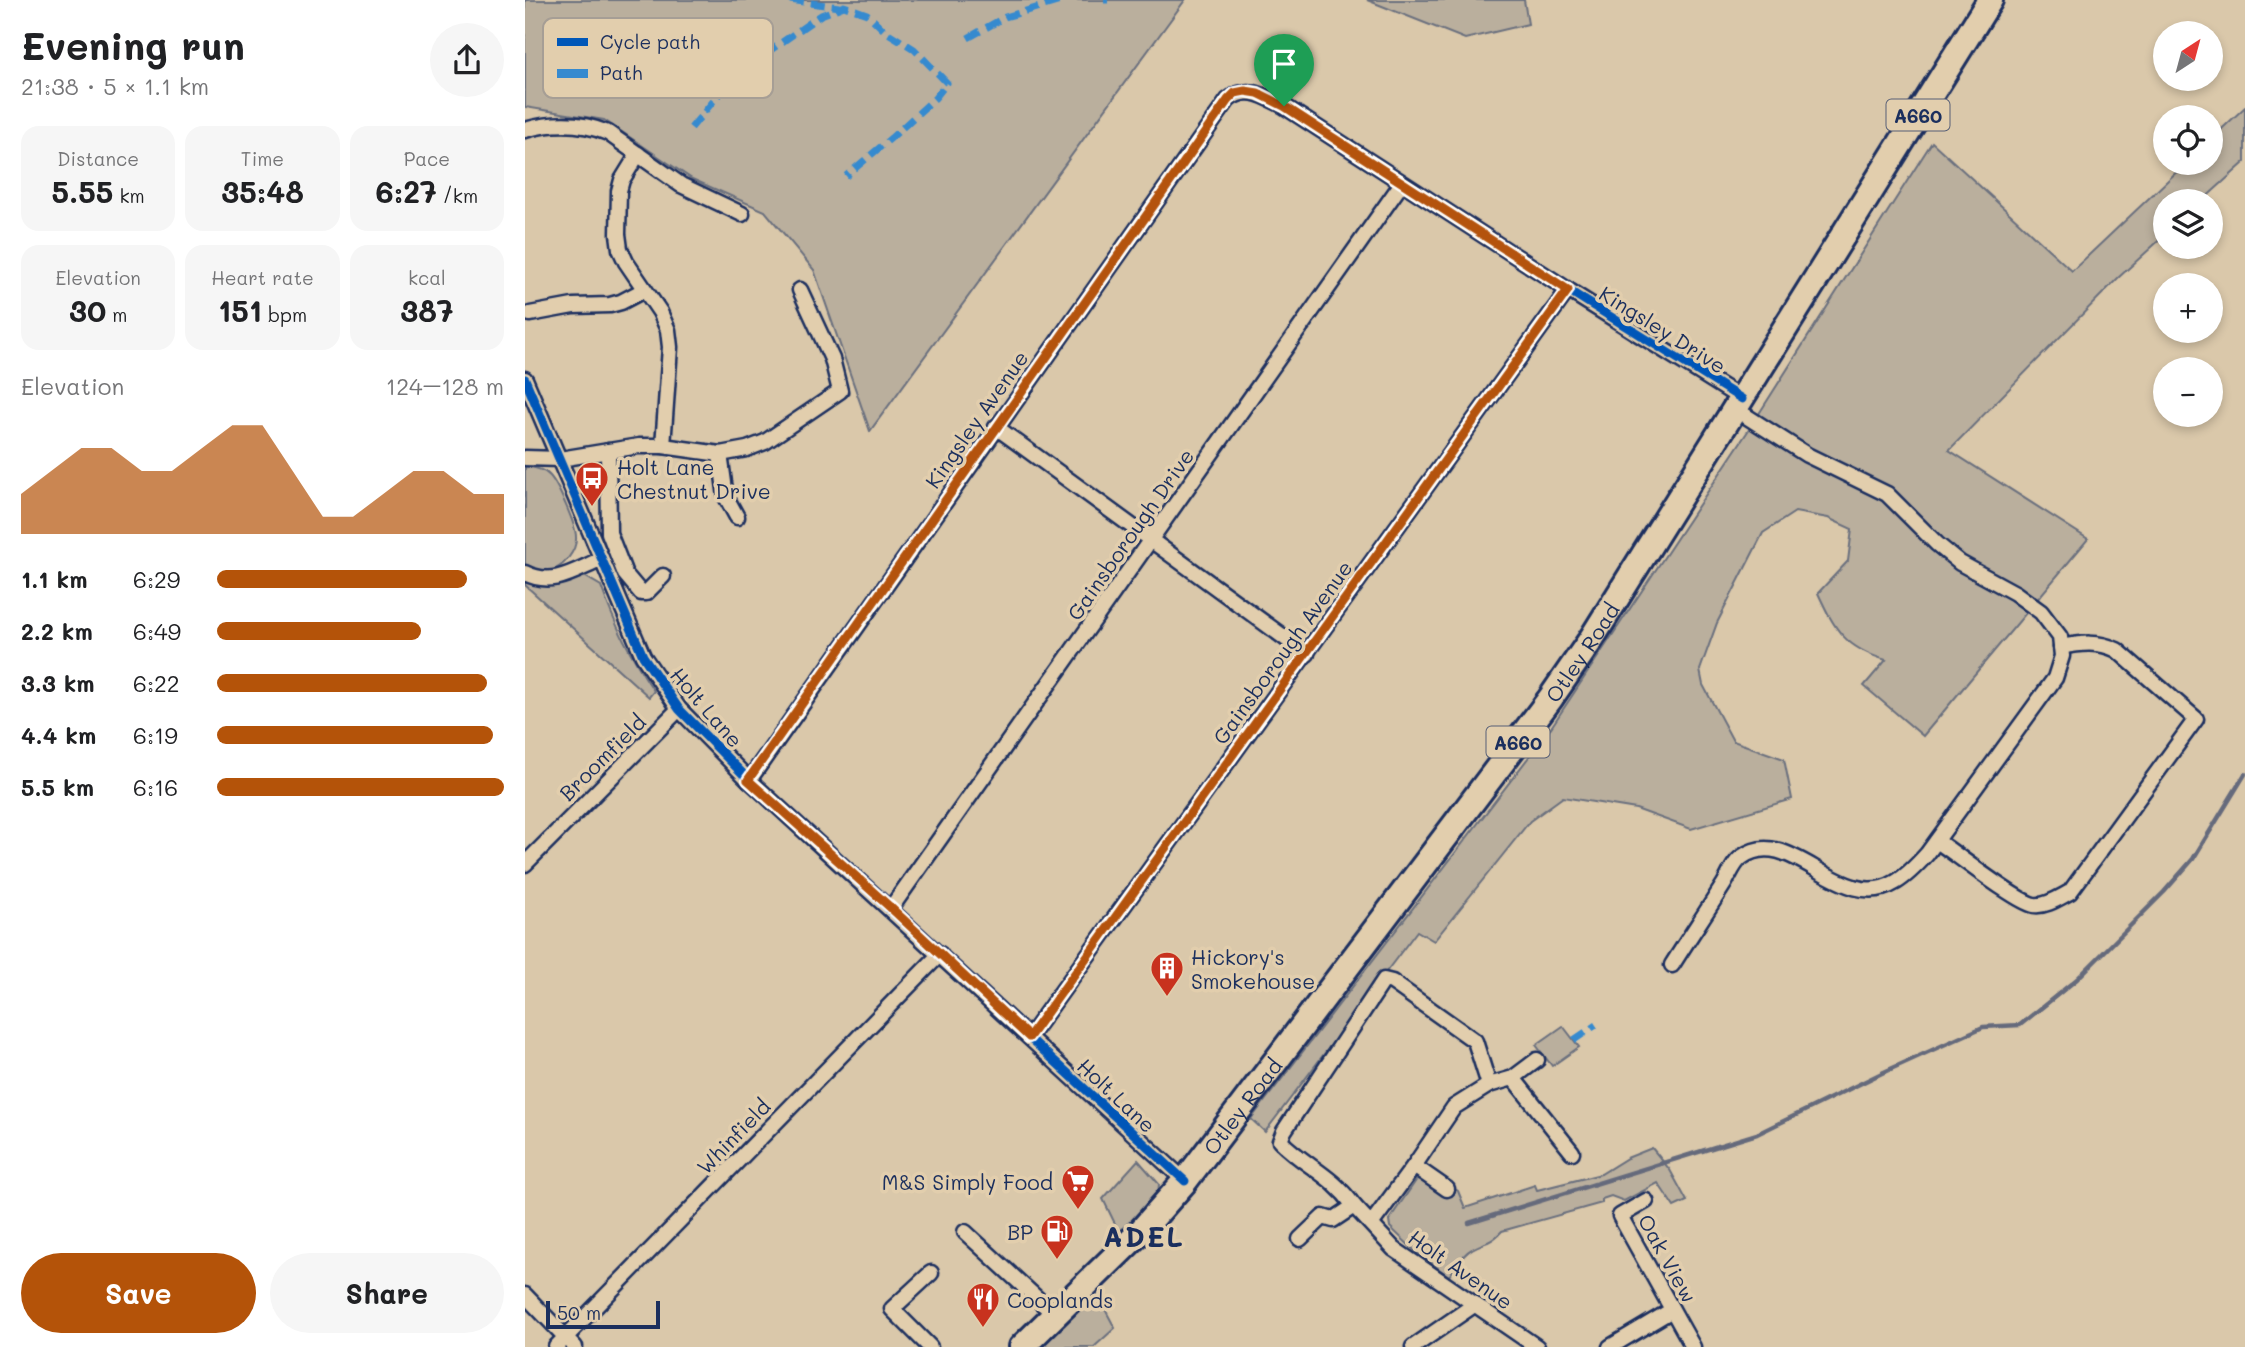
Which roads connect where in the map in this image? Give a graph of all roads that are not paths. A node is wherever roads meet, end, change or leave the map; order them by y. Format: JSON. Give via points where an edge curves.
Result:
{"nodes":[{"id":1,"x":1990,"y":0,"type":"edge"},
{"id":2,"x":1245,"y":91,"type":"joint"},
{"id":3,"x":525,"y":130,"type":"edge"},
{"id":4,"x":638,"y":154,"type":"junction"},
{"id":5,"x":1402,"y":183,"type":"junction"},
{"id":6,"x":742,"y":214,"type":"dead end"},
{"id":7,"x":644,"y":290,"type":"junction"},
{"id":8,"x":800,"y":290,"type":"dead end"},
{"id":9,"x":1568,"y":290,"type":"junction"},
{"id":10,"x":530,"y":314,"type":"dead end"},
{"id":11,"x":525,"y":379,"type":"edge"},
{"id":12,"x":1738,"y":404,"type":"junction"},
{"id":13,"x":996,"y":427,"type":"junction"},
{"id":14,"x":663,"y":446,"type":"junction"},
{"id":15,"x":608,"y":451,"type":"junction"},
{"id":16,"x":720,"y":454,"type":"junction"},
{"id":17,"x":525,"y":458,"type":"edge"},
{"id":18,"x":560,"y":459,"type":"junction"},
{"id":19,"x":737,"y":517,"type":"dead end"},
{"id":20,"x":1152,"y":539,"type":"junction"},
{"id":21,"x":600,"y":560,"type":"junction"},
{"id":22,"x":525,"y":573,"type":"edge"},
{"id":23,"x":663,"y":576,"type":"dead end"},
{"id":24,"x":2061,"y":647,"type":"junction"},
{"id":25,"x":1307,"y":654,"type":"junction"},
{"id":26,"x":680,"y":709,"type":"junction"},
{"id":27,"x":748,"y":780,"type":"junction"},
{"id":28,"x":1937,"y":841,"type":"junction"},
{"id":29,"x":525,"y":864,"type":"edge"},
{"id":30,"x":891,"y":908,"type":"junction"},
{"id":31,"x":940,"y":954,"type":"junction"},
{"id":32,"x":1672,"y":965,"type":"dead end"},
{"id":33,"x":1029,"y":1037,"type":"junction"},
{"id":34,"x":1537,"y":1060,"type":"dead end"},
{"id":35,"x":1513,"y":1078,"type":"junction"},
{"id":36,"x":1489,"y":1085,"type":"junction"},
{"id":37,"x":1572,"y":1152,"type":"dead end"},
{"id":38,"x":1414,"y":1166,"type":"junction"},
{"id":39,"x":1185,"y":1181,"type":"junction"},
{"id":40,"x":1447,"y":1189,"type":"dead end"},
{"id":41,"x":1646,"y":1201,"type":"dead end"},
{"id":42,"x":1354,"y":1206,"type":"junction"},
{"id":43,"x":1372,"y":1223,"type":"junction"},
{"id":44,"x":965,"y":1232,"type":"dead end"},
{"id":45,"x":1300,"y":1238,"type":"dead end"},
{"id":46,"x":932,"y":1273,"type":"dead end"},
{"id":47,"x":525,"y":1296,"type":"edge"},
{"id":48,"x":1474,"y":1305,"type":"junction"},
{"id":49,"x":1672,"y":1310,"type":"junction"},
{"id":50,"x":1055,"y":1315,"type":"junction"},
{"id":51,"x":566,"y":1344,"type":"edge"},
{"id":52,"x":930,"y":1347,"type":"edge"},
{"id":53,"x":1022,"y":1347,"type":"edge"},
{"id":54,"x":1413,"y":1347,"type":"edge"},
{"id":55,"x":1537,"y":1347,"type":"edge"},
{"id":56,"x":1610,"y":1347,"type":"edge"},
{"id":57,"x":1693,"y":1347,"type":"edge"}],
"edges":[{"from":1,"to":12,"type":"highway","name":"Otley Road","number":"A660"},
{"from":2,"to":5,"type":"street","name":"Kingsley Drive","via":[[1284,106]]},
{"from":2,"to":13,"type":"street","name":"Kingsley Avenue","via":[[1228,100]]},
{"from":3,"to":4,"type":"street","via":[[552,123],[597,128]]},
{"from":4,"to":6,"type":"street","via":[[681,185]]},
{"from":4,"to":7,"type":"street","via":[[619,191],[618,234],[625,262]]},
{"from":5,"to":9,"type":"street","name":"Kingsley Drive"},
{"from":5,"to":20,"type":"street","name":"Gainsborough Drive"},
{"from":7,"to":10,"type":"street","via":[[610,305]]},
{"from":7,"to":14,"type":"street","via":[[668,330]]},
{"from":8,"to":16,"type":"street","via":[[840,391],[765,442]]},
{"from":9,"to":12,"type":"street","name":"Kingsley Drive"},
{"from":9,"to":25,"type":"street","name":"Gainsborough Avenue"},
{"from":11,"to":18,"type":"street","name":"Holt Lane"},
{"from":12,"to":24,"type":"street","name":"Kingsley Drive","via":[[1807,455],[1887,494],[1960,563],[2041,612],[2060,637]]},
{"from":12,"to":39,"type":"highway","name":"Otley Road","number":"A660","via":[[1551,699]]},
{"from":13,"to":20,"type":"street"},
{"from":13,"to":27,"type":"street","name":"Kingsley Avenue"},
{"from":14,"to":15,"type":"street"},
{"from":14,"to":16,"type":"street"},
{"from":15,"to":18,"type":"street"},
{"from":15,"to":23,"type":"street","via":[[609,533],[625,574],[641,593]]},
{"from":16,"to":19,"type":"street","via":[[726,497]]},
{"from":17,"to":18,"type":"street"},
{"from":18,"to":21,"type":"street","name":"Holt Lane"},
{"from":20,"to":25,"type":"street"},
{"from":20,"to":30,"type":"street","name":"Gainsborough Drive"},
{"from":21,"to":22,"type":"street","via":[[553,579]]},
{"from":21,"to":26,"type":"street","name":"Holt Lane","via":[[643,656]]},
{"from":24,"to":28,"type":"street","via":[[2055,678]]},
{"from":24,"to":28,"type":"street","via":[[2102,643],[2117,650],[2196,719],[2070,892],[2051,902],[2034,906]]},
{"from":25,"to":33,"type":"street","name":"Gainsborough Avenue"},
{"from":26,"to":27,"type":"street","name":"Holt Lane"},
{"from":26,"to":29,"type":"street","name":"Broomfield"},
{"from":27,"to":30,"type":"street","name":"Holt Lane"},
{"from":28,"to":32,"type":"street","via":[[1894,884],[1876,889],[1845,885],[1785,851],[1764,848],[1741,858]]},
{"from":30,"to":31,"type":"street","name":"Holt Lane"},
{"from":31,"to":33,"type":"street","name":"Holt Lane"},
{"from":31,"to":51,"type":"street","name":"Whinfield"},
{"from":33,"to":39,"type":"street","name":"Holt Lane"},
{"from":34,"to":35,"type":"street"},
{"from":35,"to":36,"type":"street"},
{"from":35,"to":37,"type":"street"},
{"from":36,"to":38,"type":"street","via":[[1454,1107]]},
{"from":36,"to":42,"type":"street","name":"Holt Avenue","via":[[1475,1041],[1384,980],[1280,1141],[1327,1176]]},
{"from":38,"to":40,"type":"street"},
{"from":38,"to":43,"type":"street"},
{"from":39,"to":50,"type":"highway","name":"Otley Road","number":"A660"},
{"from":41,"to":49,"type":"street","name":"Oak View","via":[[1620,1216]]},
{"from":42,"to":43,"type":"street","name":"Holt Avenue"},
{"from":42,"to":45,"type":"street","via":[[1333,1220],[1324,1217]]},
{"from":43,"to":48,"type":"street","name":"Holt Avenue","via":[[1394,1250]]},
{"from":44,"to":50,"type":"street"},
{"from":46,"to":52,"type":"street","via":[[892,1309]]},
{"from":47,"to":51,"type":"street"},
{"from":48,"to":54,"type":"street"},
{"from":48,"to":55,"type":"street","name":"Holt Avenue"},
{"from":49,"to":56,"type":"street"},
{"from":49,"to":57,"type":"street","name":"Oak View"},
{"from":50,"to":53,"type":"highway","name":"Otley Road","number":"A660"}]}
